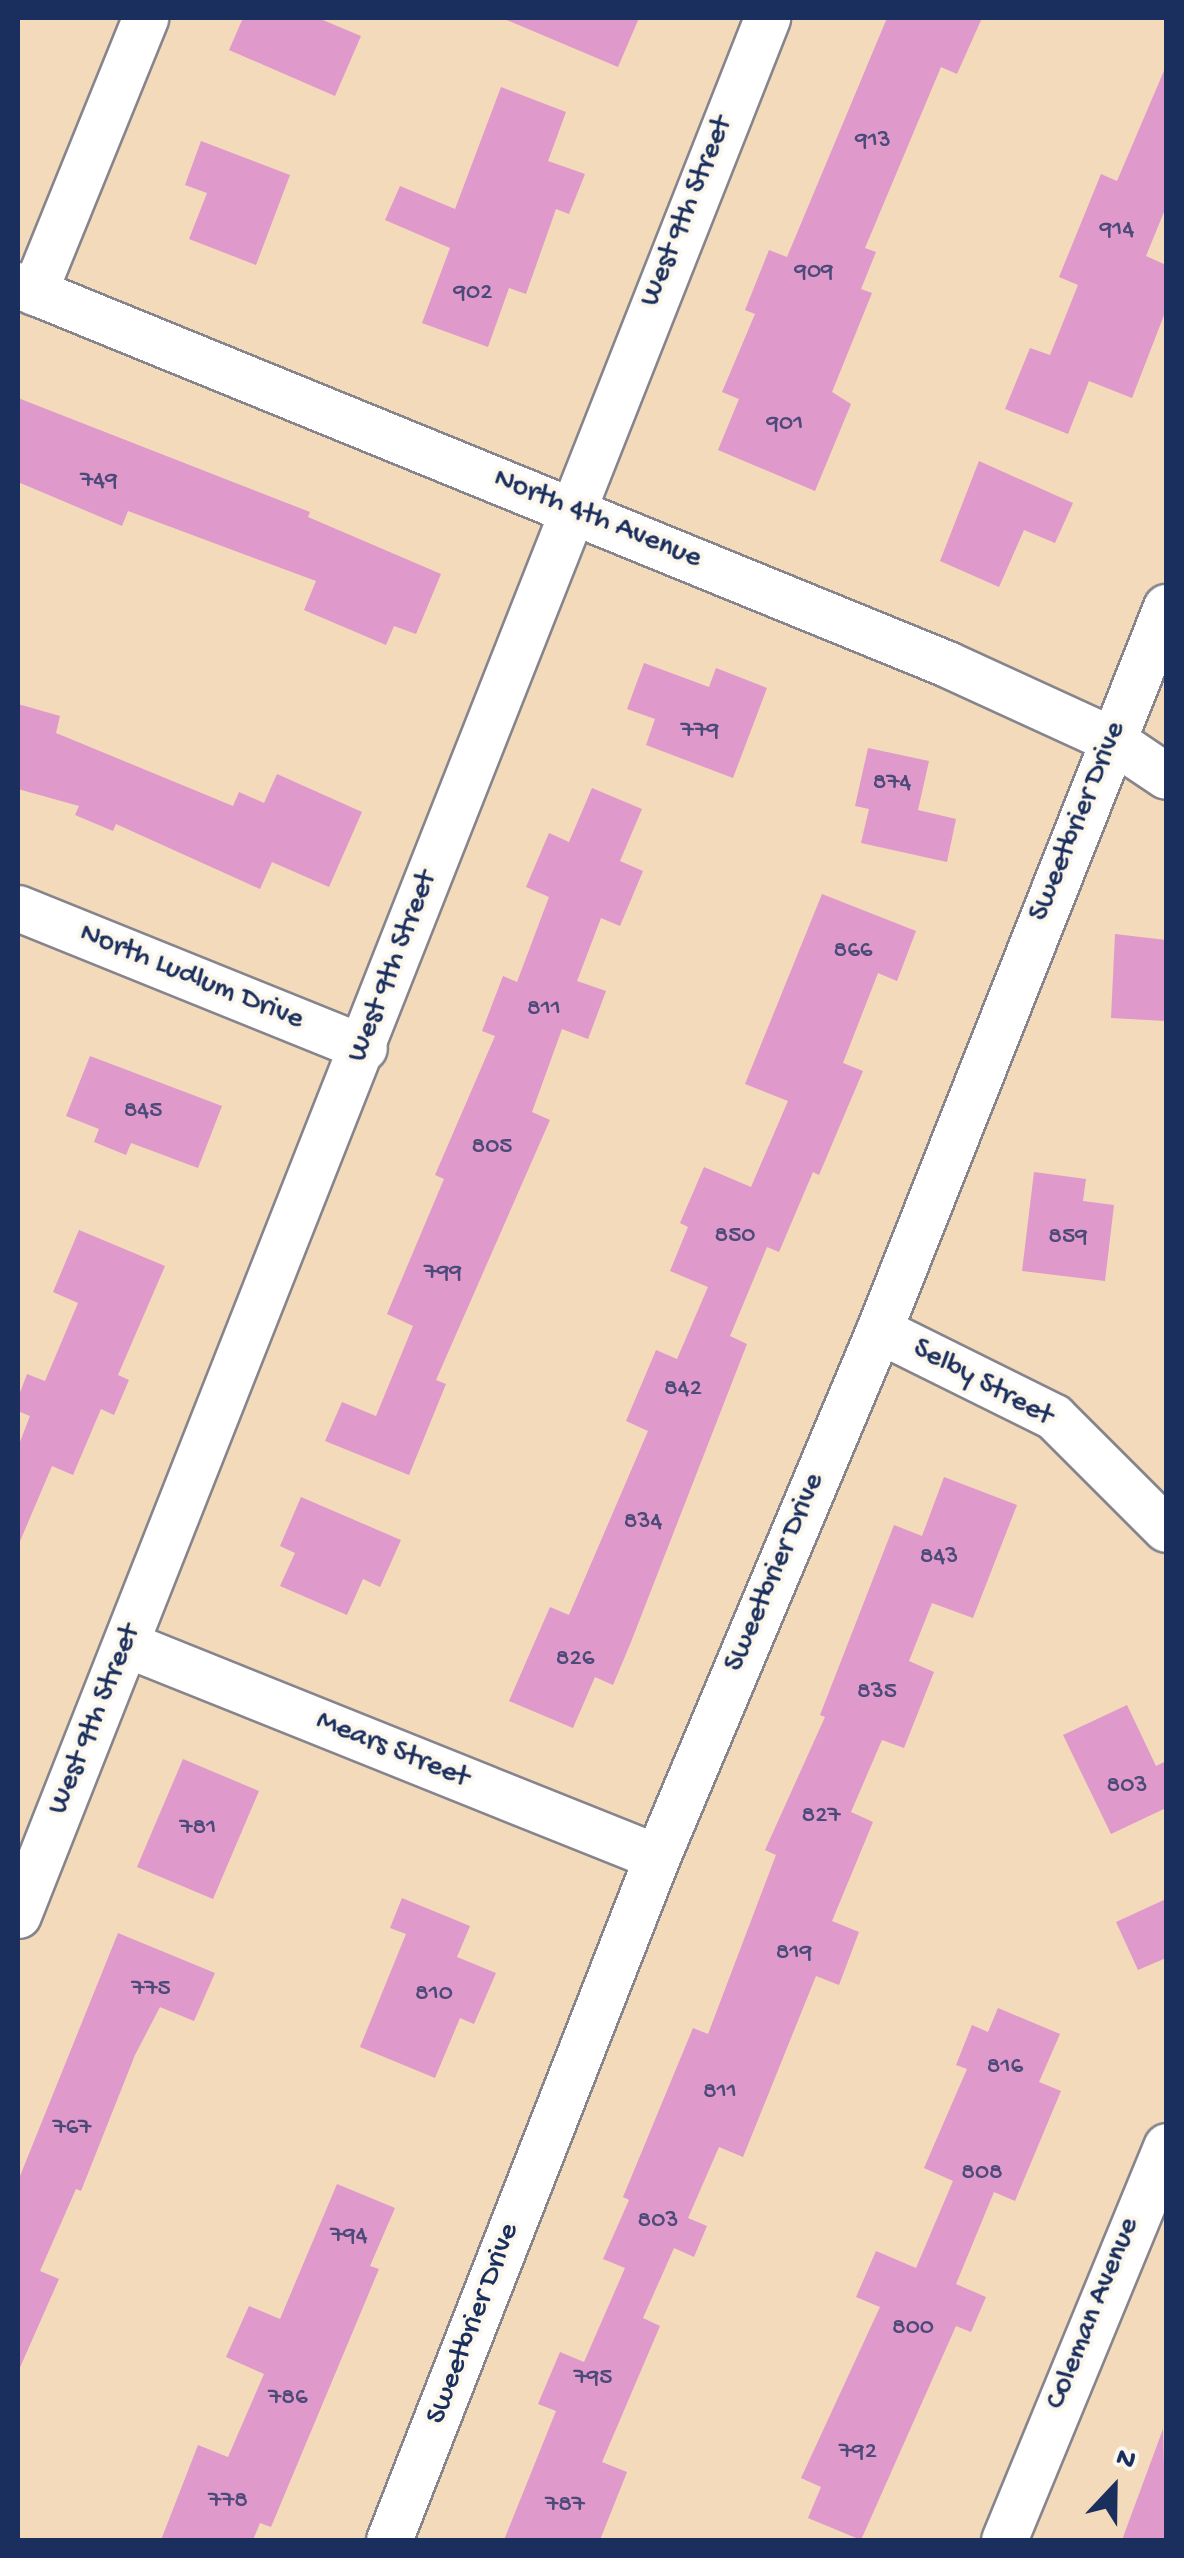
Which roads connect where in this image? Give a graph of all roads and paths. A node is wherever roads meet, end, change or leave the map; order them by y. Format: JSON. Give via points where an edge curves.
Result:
{"nodes":[{"id":1,"x":144,"y":18,"type":"edge"},
{"id":2,"x":766,"y":18,"type":"edge"},
{"id":3,"x":26,"y":288,"type":"edge"},
{"id":4,"x":568,"y":508,"type":"junction"},
{"id":5,"x":1166,"y":607,"type":"edge"},
{"id":6,"x":1112,"y":739,"type":"junction"},
{"id":7,"x":1166,"y":776,"type":"edge"},
{"id":8,"x":18,"y":908,"type":"edge"},
{"id":9,"x":364,"y":1048,"type":"junction"},
{"id":10,"x":878,"y":1330,"type":"junction"},
{"id":11,"x":1166,"y":1529,"type":"edge"},
{"id":12,"x":126,"y":1644,"type":"junction"},
{"id":13,"x":657,"y":1858,"type":"junction"},
{"id":14,"x":18,"y":1915,"type":"edge"},
{"id":15,"x":1166,"y":2146,"type":"edge"},
{"id":16,"x":389,"y":2540,"type":"edge"},
{"id":17,"x":1004,"y":2540,"type":"edge"}],
"edges":[{"from":1,"to":3,"type":"street"},
{"from":2,"to":4,"type":"street","name":"West 9th Street"},
{"from":3,"to":4,"type":"street","name":"North 4th Avenue"},
{"from":4,"to":6,"type":"street","name":"North 4th Avenue"},
{"from":4,"to":9,"type":"street","name":"West 9th Street"},
{"from":5,"to":6,"type":"street","name":"Sweetbrier Drive"},
{"from":6,"to":7,"type":"street","name":"North 4th Avenue"},
{"from":6,"to":10,"type":"street","name":"Sweetbrier Drive"},
{"from":8,"to":9,"type":"street","name":"North Ludlum Drive"},
{"from":9,"to":12,"type":"street","name":"West 9th Street"},
{"from":10,"to":11,"type":"street","name":"Selby Street","via":[[1054,1418]]},
{"from":10,"to":13,"type":"street","name":"Sweetbrier Drive"},
{"from":12,"to":13,"type":"street","name":"Mears Street"},
{"from":12,"to":14,"type":"street","name":"West 9th Street"},
{"from":13,"to":16,"type":"street","name":"Sweetbrier Drive"},
{"from":15,"to":17,"type":"street","name":"Coleman Avenue"}]}
